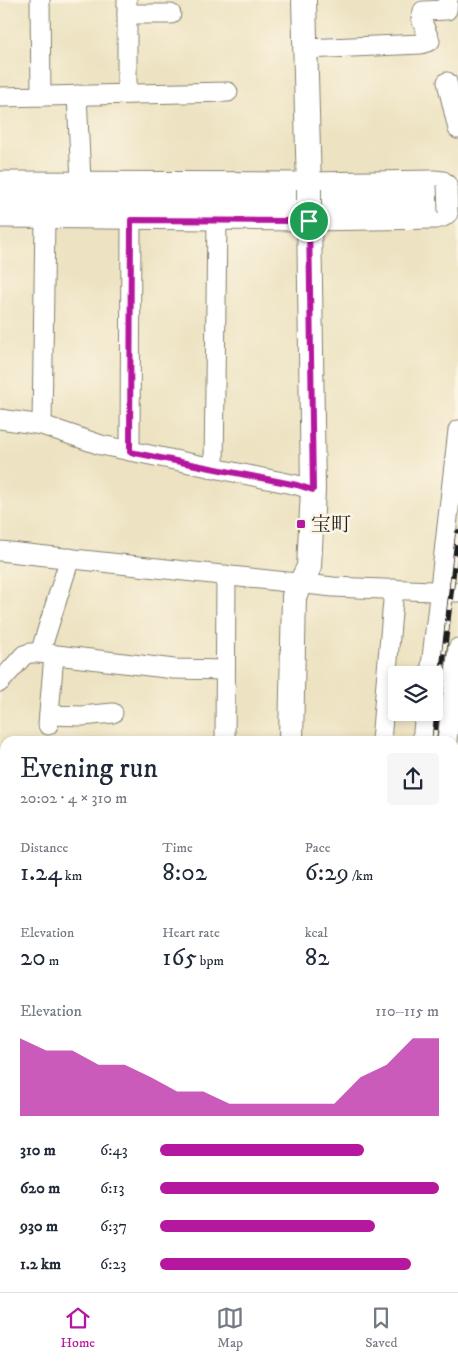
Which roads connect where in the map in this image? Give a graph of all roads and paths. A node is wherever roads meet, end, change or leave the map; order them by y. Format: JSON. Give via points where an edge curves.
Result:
{"nodes":[{"id":1,"x":40,"y":0,"type":"edge"},
{"id":2,"x":304,"y":0,"type":"edge"},
{"id":3,"x":448,"y":0,"type":"edge"},
{"id":4,"x":127,"y":7,"type":"edge"},
{"id":5,"x":171,"y":14,"type":"dead end"},
{"id":6,"x":306,"y":49,"type":"junction"},
{"id":7,"x":447,"y":82,"type":"dead end"},
{"id":8,"x":228,"y":92,"type":"dead end"},
{"id":9,"x":127,"y":94,"type":"junction"},
{"id":10,"x":77,"y":95,"type":"junction"},
{"id":11,"x":41,"y":96,"type":"junction"},
{"id":12,"x":0,"y":97,"type":"edge"},
{"id":13,"x":458,"y":129,"type":"edge"},
{"id":14,"x":0,"y":181,"type":"edge"},
{"id":15,"x":81,"y":181,"type":"junction"},
{"id":16,"x":309,"y":186,"type":"junction"},
{"id":17,"x":451,"y":190,"type":"edge"},
{"id":18,"x":0,"y":200,"type":"edge"},
{"id":19,"x":0,"y":218,"type":"edge"},
{"id":20,"x":309,"y":218,"type":"junction"},
{"id":21,"x":46,"y":219,"type":"junction"},
{"id":22,"x":131,"y":220,"type":"junction"},
{"id":23,"x":217,"y":220,"type":"junction"},
{"id":24,"x":0,"y":419,"type":"edge"},
{"id":25,"x":42,"y":426,"type":"junction"},
{"id":26,"x":458,"y":430,"type":"edge"},
{"id":27,"x":130,"y":452,"type":"junction"},
{"id":28,"x":214,"y":469,"type":"junction"},
{"id":29,"x":313,"y":490,"type":"junction"},
{"id":30,"x":0,"y":551,"type":"edge"},
{"id":31,"x":70,"y":558,"type":"junction"},
{"id":32,"x":226,"y":575,"type":"junction"},
{"id":33,"x":300,"y":583,"type":"junction"},
{"id":34,"x":394,"y":589,"type":"junction"},
{"id":35,"x":449,"y":591,"type":"edge"},
{"id":36,"x":458,"y":648,"type":"edge"},
{"id":37,"x":47,"y":654,"type":"junction"},
{"id":38,"x":432,"y":666,"type":"edge"},
{"id":39,"x":225,"y":670,"type":"junction"},
{"id":40,"x":0,"y":682,"type":"edge"},
{"id":41,"x":113,"y":713,"type":"dead end"},
{"id":42,"x":424,"y":721,"type":"edge"},
{"id":43,"x":225,"y":736,"type":"edge"},
{"id":44,"x":291,"y":736,"type":"edge"},
{"id":45,"x":381,"y":736,"type":"edge"},
{"id":46,"x":423,"y":736,"type":"edge"},
{"id":47,"x":448,"y":736,"type":"edge"}],
"edges":[{"from":1,"to":11,"type":"street"},
{"from":2,"to":6,"type":"street"},
{"from":3,"to":6,"type":"street","via":[[447,10],[423,11],[422,20],[430,40],[421,44]]},
{"from":4,"to":5,"type":"street"},
{"from":4,"to":9,"type":"street"},
{"from":6,"to":16,"type":"street"},
{"from":7,"to":13,"type":"street"},
{"from":8,"to":9,"type":"street"},
{"from":9,"to":10,"type":"street"},
{"from":10,"to":11,"type":"street"},
{"from":10,"to":15,"type":"street"},
{"from":11,"to":12,"type":"street"},
{"from":14,"to":15,"type":"street"},
{"from":15,"to":16,"type":"street"},
{"from":16,"to":17,"type":"street"},
{"from":16,"to":20,"type":"street","bridge":true},
{"from":17,"to":18,"type":"street","via":[[291,201]]},
{"from":17,"to":20,"type":"street","via":[[442,217],[436,219]]},
{"from":19,"to":21,"type":"street"},
{"from":20,"to":23,"type":"street"},
{"from":20,"to":29,"type":"street"},
{"from":21,"to":22,"type":"street"},
{"from":21,"to":25,"type":"street"},
{"from":22,"to":23,"type":"street"},
{"from":22,"to":27,"type":"street"},
{"from":23,"to":28,"type":"street"},
{"from":24,"to":25,"type":"street"},
{"from":25,"to":27,"type":"street"},
{"from":26,"to":35,"type":"street"},
{"from":27,"to":28,"type":"street"},
{"from":28,"to":29,"type":"street"},
{"from":29,"to":33,"type":"street","via":[[309,567]]},
{"from":30,"to":31,"type":"street"},
{"from":31,"to":32,"type":"street"},
{"from":31,"to":37,"type":"street"},
{"from":32,"to":33,"type":"street"},
{"from":32,"to":39,"type":"street"},
{"from":33,"to":34,"type":"street"},
{"from":33,"to":44,"type":"street","via":[[294,596]]},
{"from":34,"to":35,"type":"street"},
{"from":34,"to":45,"type":"street"},
{"from":35,"to":38,"type":"street"},
{"from":36,"to":47,"type":"street"},
{"from":37,"to":39,"type":"street","via":[[174,669]]},
{"from":37,"to":40,"type":"street","via":[[24,655]]},
{"from":37,"to":41,"type":"street","via":[[48,720]]},
{"from":39,"to":43,"type":"street"},
{"from":42,"to":46,"type":"street"}]}
